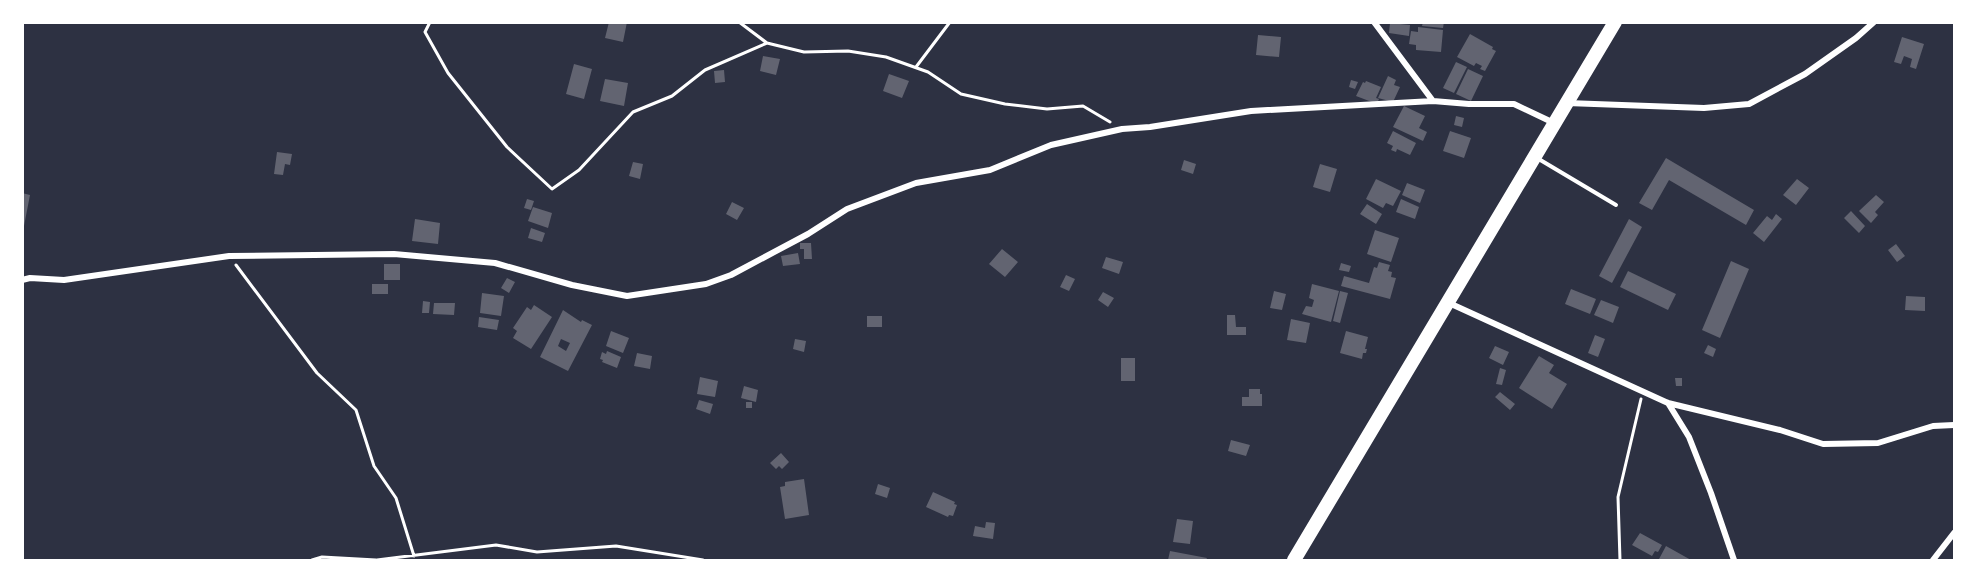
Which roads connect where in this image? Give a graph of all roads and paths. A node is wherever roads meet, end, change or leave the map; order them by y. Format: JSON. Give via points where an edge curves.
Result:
{"nodes":[{"id":1,"x":430,"y":22,"type":"edge"},
{"id":2,"x":739,"y":22,"type":"edge"},
{"id":3,"x":950,"y":22,"type":"edge"},
{"id":4,"x":1374,"y":22,"type":"edge"},
{"id":5,"x":1615,"y":22,"type":"edge"},
{"id":6,"x":1874,"y":22,"type":"edge"},
{"id":7,"x":767,"y":43,"type":"junction"},
{"id":8,"x":916,"y":67,"type":"junction"},
{"id":9,"x":1433,"y":102,"type":"junction"},
{"id":10,"x":1566,"y":103,"type":"junction"},
{"id":11,"x":1554,"y":123,"type":"junction"},
{"id":12,"x":1122,"y":129,"type":"junction"},
{"id":13,"x":1534,"y":156,"type":"junction"},
{"id":14,"x":1616,"y":205,"type":"dead end"},
{"id":15,"x":229,"y":256,"type":"junction"},
{"id":16,"x":22,"y":280,"type":"edge"},
{"id":17,"x":1449,"y":303,"type":"junction"},
{"id":18,"x":1642,"y":392,"type":"junction"},
{"id":19,"x":1668,"y":403,"type":"junction"},
{"id":20,"x":1954,"y":426,"type":"edge"},
{"id":21,"x":1954,"y":533,"type":"edge"},
{"id":22,"x":414,"y":556,"type":"junction"},
{"id":23,"x":312,"y":561,"type":"edge"},
{"id":24,"x":377,"y":561,"type":"edge"},
{"id":25,"x":703,"y":561,"type":"edge"},
{"id":26,"x":1294,"y":561,"type":"edge"},
{"id":27,"x":1620,"y":561,"type":"edge"},
{"id":28,"x":1734,"y":561,"type":"edge"},
{"id":29,"x":1933,"y":561,"type":"edge"}],
"edges":[{"from":1,"to":7,"type":"path","via":[[425,33],[448,73],[507,147],[552,189],[579,170],[633,112],[672,96],[705,70]]},
{"from":2,"to":7,"type":"path"},
{"from":3,"to":8,"type":"path"},
{"from":4,"to":9,"type":"street"},
{"from":5,"to":10,"type":"highway"},
{"from":6,"to":10,"type":"street","via":[[1805,74],[1749,104],[1704,108]]},
{"from":7,"to":8,"type":"path","via":[[804,52],[848,51],[886,57]]},
{"from":8,"to":12,"type":"path","via":[[961,94],[1047,109],[1083,106]]},
{"from":9,"to":11,"type":"street","via":[[1514,104]]},
{"from":9,"to":12,"type":"street","via":[[1251,111]]},
{"from":10,"to":11,"type":"highway"},
{"from":11,"to":13,"type":"highway"},
{"from":12,"to":15,"type":"street","via":[[1051,145],[990,170],[916,183],[847,209],[731,275],[706,284],[627,296],[495,263],[394,254]]},
{"from":13,"to":14,"type":"lane"},
{"from":13,"to":17,"type":"highway"},
{"from":15,"to":16,"type":"street","via":[[64,280]]},
{"from":15,"to":22,"type":"path","via":[[317,373],[356,410],[374,466],[396,498]]},
{"from":17,"to":18,"type":"street"},
{"from":17,"to":26,"type":"highway"},
{"from":18,"to":19,"type":"street"},
{"from":18,"to":27,"type":"path","via":[[1618,497]]},
{"from":19,"to":20,"type":"street","via":[[1823,444],[1878,443],[1933,426]]},
{"from":19,"to":28,"type":"street","via":[[1689,437]]},
{"from":21,"to":29,"type":"street"},
{"from":22,"to":24,"type":"path"},
{"from":22,"to":25,"type":"path","via":[[496,545],[537,552],[616,546]]},
{"from":23,"to":24,"type":"path","via":[[322,557]]}]}
